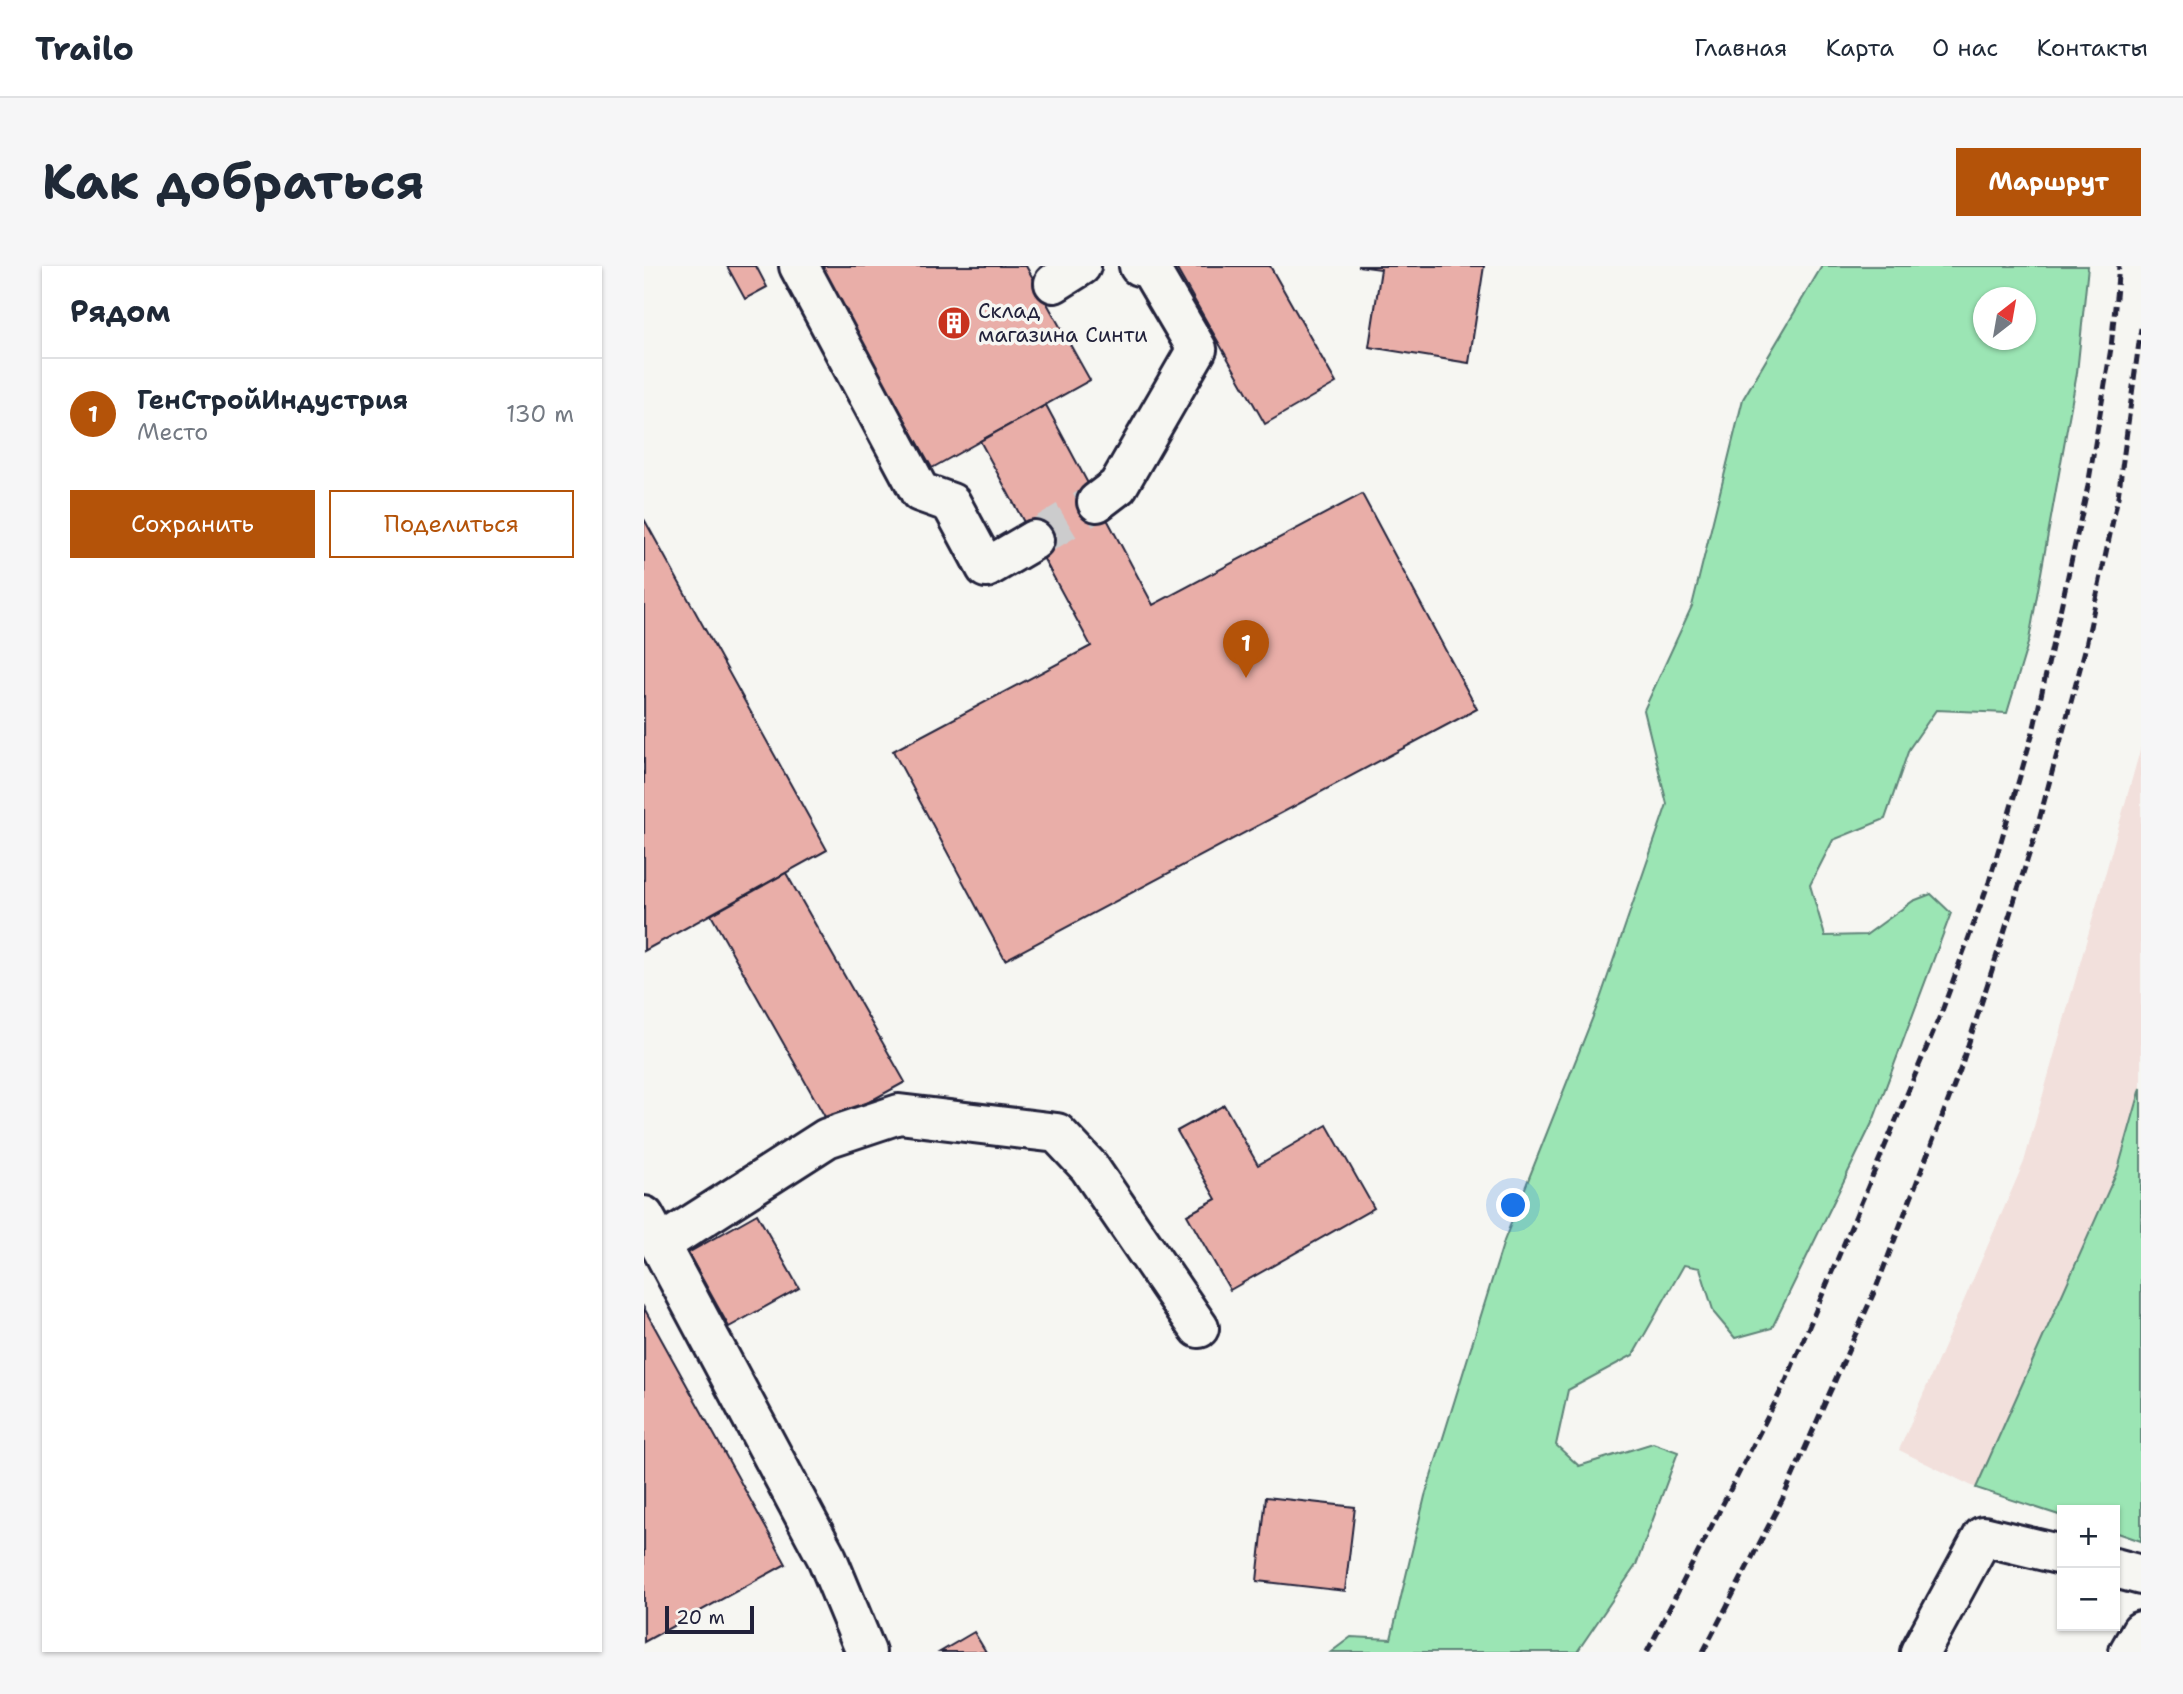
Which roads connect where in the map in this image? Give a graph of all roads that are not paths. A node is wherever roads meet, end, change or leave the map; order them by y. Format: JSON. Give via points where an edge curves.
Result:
{"nodes":[{"id":1,"x":799,"y":266,"type":"edge"},
{"id":2,"x":1139,"y":266,"type":"edge"},
{"id":3,"x":1097,"y":502,"type":"tunnel mouth"},
{"id":4,"x":1034,"y":540,"type":"tunnel mouth"},
{"id":5,"x":652,"y":1231,"type":"edge"},
{"id":6,"x":1199,"y":1328,"type":"dead end"},
{"id":7,"x":2057,"y":1554,"type":"edge"},
{"id":8,"x":2120,"y":1569,"type":"edge"},
{"id":9,"x":2141,"y":1575,"type":"edge"},
{"id":10,"x":2141,"y":1631,"type":"edge"},
{"id":11,"x":866,"y":1652,"type":"edge"},
{"id":12,"x":1920,"y":1652,"type":"edge"},
{"id":13,"x":2129,"y":1652,"type":"edge"}],
"edges":[{"from":1,"to":4,"type":"lane","via":[[920,492],[951,503],[986,568]]},
{"from":2,"to":3,"type":"lane","via":[[1150,269],[1197,349],[1118,485]]},
{"from":5,"to":6,"type":"lane","via":[[827,1138],[899,1114],[1057,1133],[1089,1167]]},
{"from":5,"to":11,"type":"lane","via":[[827,1558]]},
{"from":7,"to":12,"type":"lane","via":[[1983,1536]]},
{"from":8,"to":9,"type":"lane"},
{"from":10,"to":13,"type":"lane"}]}
